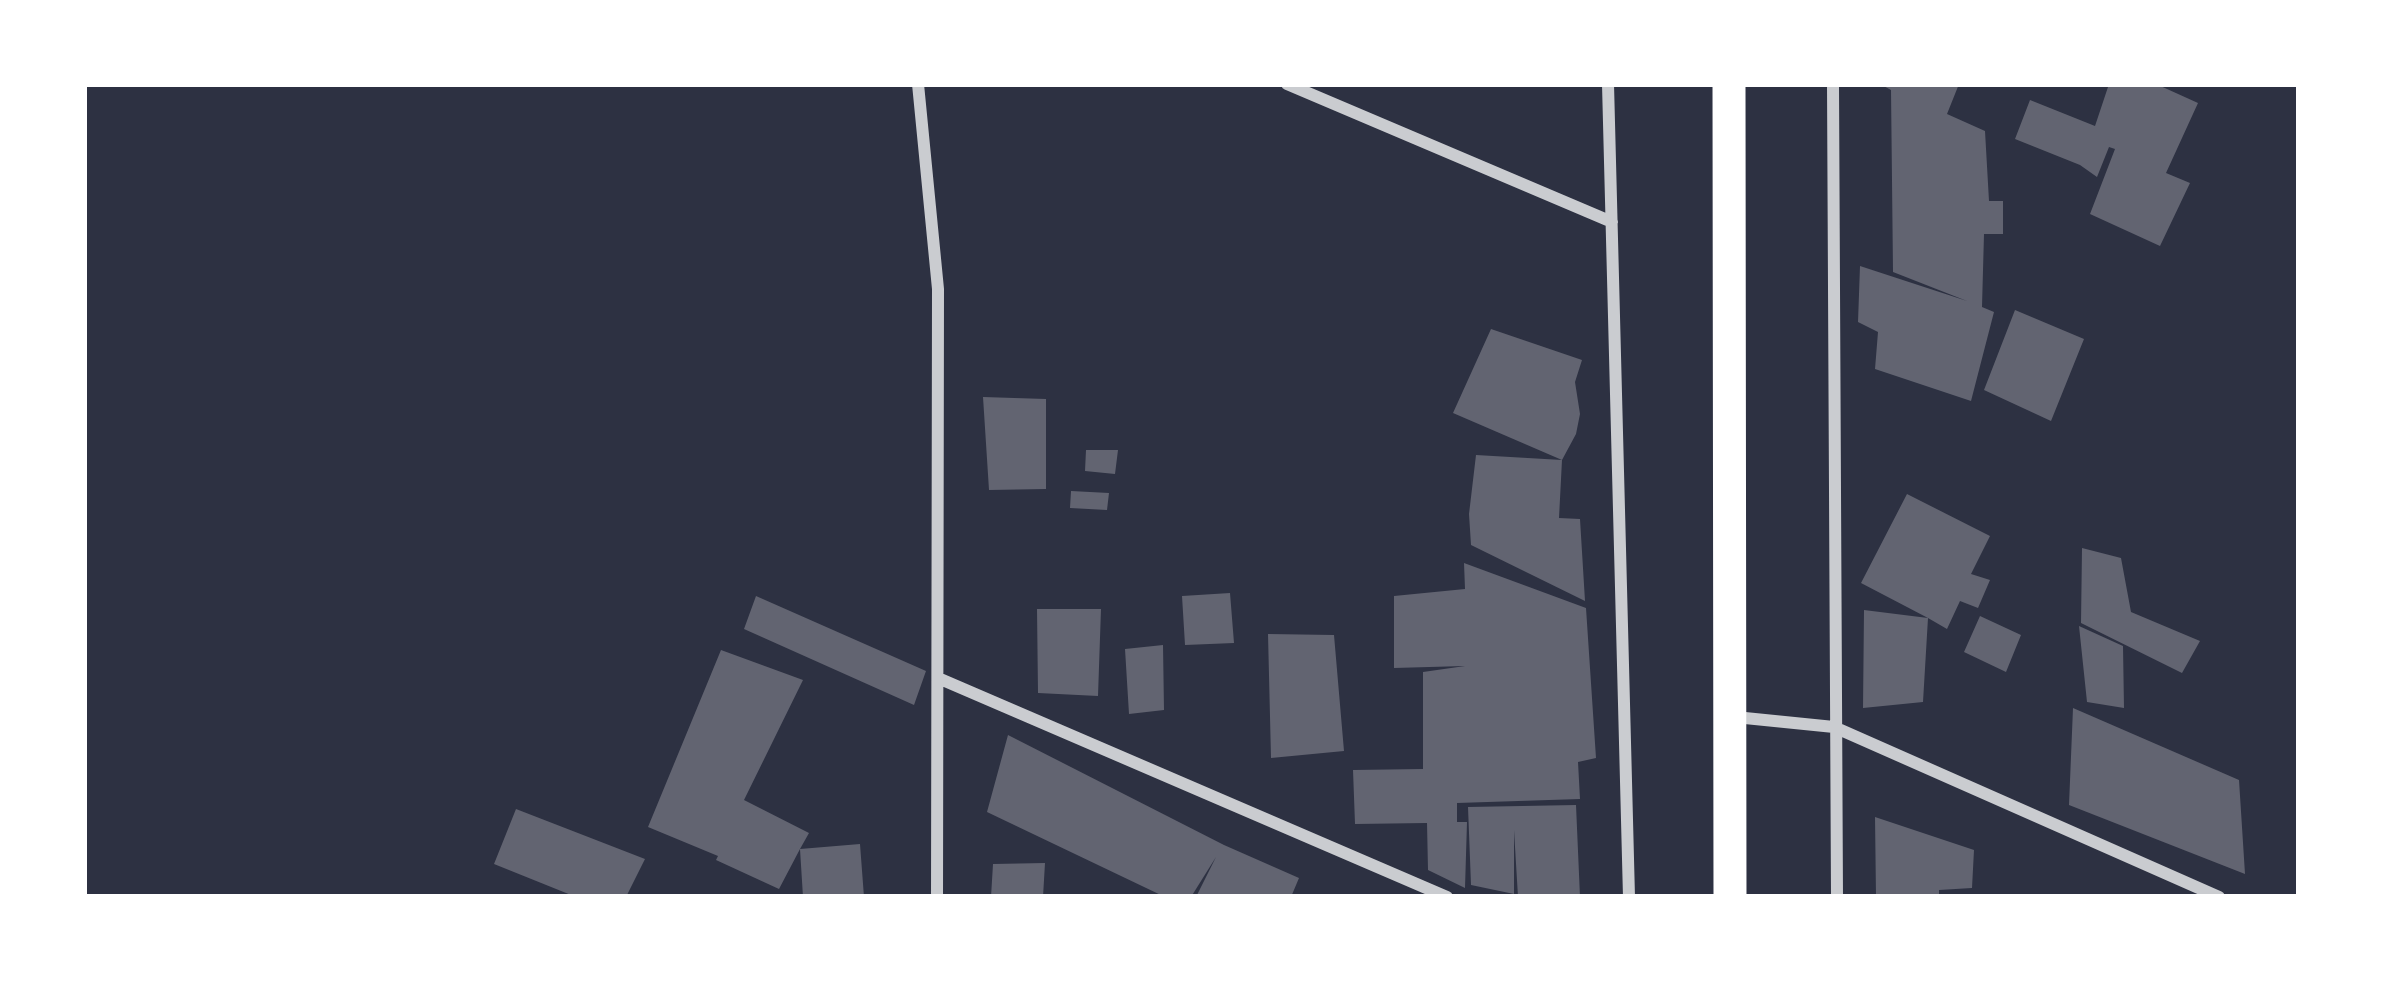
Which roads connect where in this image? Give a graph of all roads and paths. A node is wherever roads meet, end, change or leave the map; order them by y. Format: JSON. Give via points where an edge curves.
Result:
{"nodes":[{"id":1,"x":918,"y":84,"type":"edge"},
{"id":2,"x":1287,"y":84,"type":"edge"},
{"id":3,"x":1608,"y":84,"type":"edge"},
{"id":4,"x":1729,"y":84,"type":"edge"},
{"id":5,"x":1833,"y":84,"type":"edge"},
{"id":6,"x":1612,"y":222,"type":"junction"},
{"id":7,"x":938,"y":677,"type":"junction"},
{"id":8,"x":1728,"y":716,"type":"junction"},
{"id":9,"x":1834,"y":727,"type":"junction"},
{"id":10,"x":937,"y":897,"type":"edge"},
{"id":11,"x":1447,"y":897,"type":"edge"},
{"id":12,"x":1629,"y":897,"type":"edge"},
{"id":13,"x":1730,"y":897,"type":"edge"},
{"id":14,"x":1837,"y":897,"type":"edge"},
{"id":15,"x":2218,"y":897,"type":"edge"}],
"edges":[{"from":1,"to":7,"type":"street","via":[[938,289]]},
{"from":2,"to":6,"type":"street"},
{"from":3,"to":6,"type":"street"},
{"from":4,"to":8,"type":"highway"},
{"from":5,"to":9,"type":"street"},
{"from":6,"to":12,"type":"street"},
{"from":7,"to":10,"type":"street"},
{"from":7,"to":11,"type":"street"},
{"from":8,"to":9,"type":"street"},
{"from":8,"to":13,"type":"highway"},
{"from":9,"to":14,"type":"street"},
{"from":9,"to":15,"type":"street"}]}
